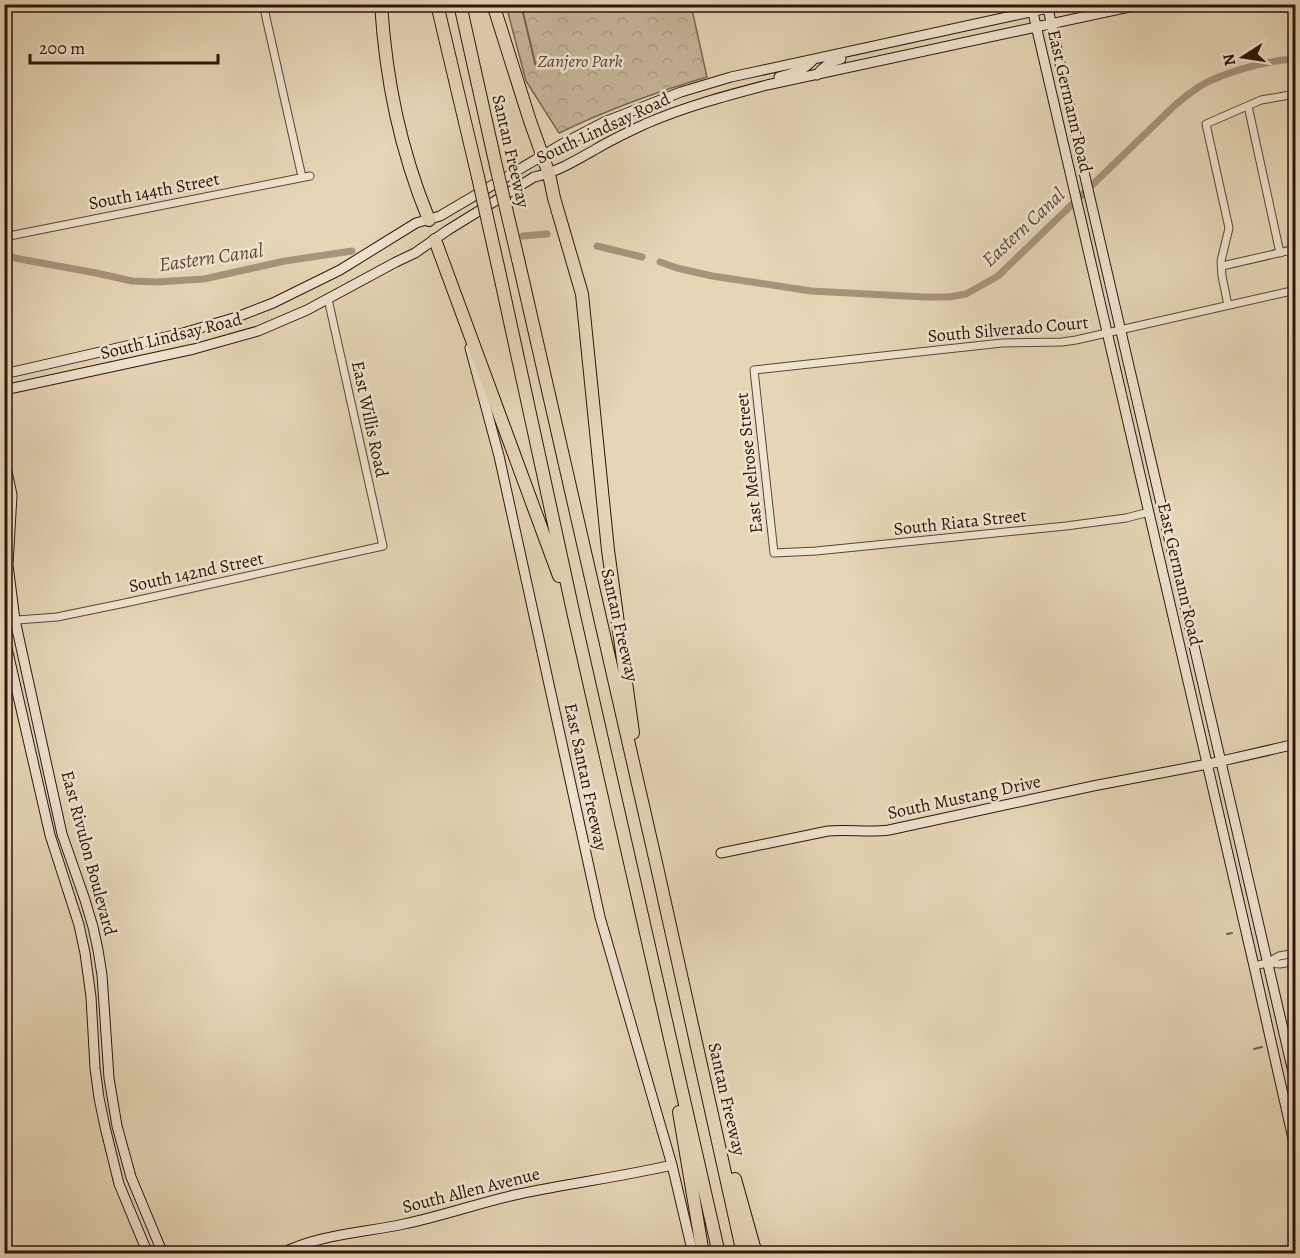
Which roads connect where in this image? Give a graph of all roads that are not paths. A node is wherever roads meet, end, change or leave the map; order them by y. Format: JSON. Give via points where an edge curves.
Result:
{"nodes":[{"id":1,"x":263,"y":4,"type":"edge"},
{"id":2,"x":381,"y":4,"type":"edge"},
{"id":3,"x":436,"y":4,"type":"edge"},
{"id":4,"x":460,"y":4,"type":"edge"},
{"id":5,"x":494,"y":4,"type":"edge"},
{"id":6,"x":1067,"y":4,"type":"edge"},
{"id":7,"x":1143,"y":4,"type":"edge"},
{"id":8,"x":1048,"y":7,"type":"edge"},
{"id":9,"x":1032,"y":8,"type":"edge"},
{"id":10,"x":1052,"y":24,"type":"junction"},
{"id":11,"x":1036,"y":27,"type":"junction"},
{"id":12,"x":870,"y":47,"type":"junction"},
{"id":13,"x":813,"y":60,"type":"junction"},
{"id":14,"x":817,"y":75,"type":"junction"},
{"id":15,"x":767,"y":85,"type":"junction"},
{"id":16,"x":1296,"y":94,"type":"edge"},
{"id":17,"x":1248,"y":106,"type":"junction"},
{"id":18,"x":543,"y":155,"type":"junction"},
{"id":19,"x":549,"y":174,"type":"junction"},
{"id":20,"x":429,"y":220,"type":"junction"},
{"id":21,"x":4,"y":237,"type":"edge"},
{"id":22,"x":435,"y":240,"type":"junction"},
{"id":23,"x":1296,"y":249,"type":"edge"},
{"id":24,"x":1280,"y":253,"type":"junction"},
{"id":25,"x":1222,"y":266,"type":"junction"},
{"id":26,"x":1296,"y":290,"type":"edge"},
{"id":27,"x":328,"y":299,"type":"junction"},
{"id":28,"x":458,"y":305,"type":"junction"},
{"id":29,"x":1228,"y":305,"type":"junction"},
{"id":30,"x":1121,"y":331,"type":"junction"},
{"id":31,"x":1107,"y":334,"type":"junction"},
{"id":32,"x":754,"y":370,"type":"joint"},
{"id":33,"x":4,"y":374,"type":"edge"},
{"id":34,"x":4,"y":390,"type":"edge"},
{"id":35,"x":4,"y":457,"type":"edge"},
{"id":36,"x":1149,"y":512,"type":"junction"},
{"id":37,"x":382,"y":546,"type":"joint"},
{"id":38,"x":774,"y":553,"type":"joint"},
{"id":39,"x":574,"y":616,"type":"junction"},
{"id":40,"x":4,"y":621,"type":"edge"},
{"id":41,"x":15,"y":621,"type":"junction"},
{"id":42,"x":4,"y":635,"type":"edge"},
{"id":43,"x":1296,"y":744,"type":"edge"},
{"id":44,"x":1213,"y":762,"type":"junction"},
{"id":45,"x":721,"y":853,"type":"dead end"},
{"id":46,"x":657,"y":867,"type":"junction"},
{"id":47,"x":1296,"y":952,"type":"edge"},
{"id":48,"x":1296,"y":961,"type":"edge"},
{"id":49,"x":1267,"y":963,"type":"junction"},
{"id":50,"x":1254,"y":966,"type":"junction"},
{"id":51,"x":697,"y":1045,"type":"junction"},
{"id":52,"x":676,"y":1066,"type":"junction"},
{"id":53,"x":1296,"y":1085,"type":"edge"},
{"id":54,"x":1296,"y":1152,"type":"edge"},
{"id":55,"x":672,"y":1165,"type":"junction"},
{"id":56,"x":148,"y":1254,"type":"edge"},
{"id":57,"x":163,"y":1254,"type":"edge"},
{"id":58,"x":280,"y":1254,"type":"edge"},
{"id":59,"x":693,"y":1254,"type":"edge"},
{"id":60,"x":704,"y":1254,"type":"edge"},
{"id":61,"x":719,"y":1254,"type":"edge"},
{"id":62,"x":743,"y":1254,"type":"edge"},
{"id":63,"x":756,"y":1254,"type":"edge"}],
"edges":[{"from":1,"to":21,"type":"street","name":"South 144th Street","via":[[305,176]]},
{"from":2,"to":20,"type":"highway","via":[[395,114]]},
{"from":3,"to":39,"type":"highway","bridge":true},
{"from":4,"to":46,"type":"highway","name":"Santan Freeway","bridge":true},
{"from":5,"to":18,"type":"highway"},
{"from":6,"to":8,"type":"main road","name":"South Lindsay Road"},
{"from":7,"to":10,"type":"main road","name":"South Lindsay Road"},
{"from":8,"to":9,"type":"main road","name":"South Lindsay Road"},
{"from":8,"to":10,"type":"main road","name":"East Germann Road"},
{"from":9,"to":11,"type":"main road","name":"East Germann Road"},
{"from":9,"to":12,"type":"main road","name":"South Lindsay Road"},
{"from":10,"to":11,"type":"main road","name":"South Lindsay Road"},
{"from":10,"to":30,"type":"main road","name":"East Germann Road"},
{"from":11,"to":14,"type":"main road","name":"South Lindsay Road"},
{"from":11,"to":31,"type":"main road","name":"East Germann Road"},
{"from":12,"to":13,"type":"main road","name":"South Lindsay Road"},
{"from":12,"to":14,"type":"main road","via":[[822,67]]},
{"from":13,"to":15,"type":"main road"},
{"from":13,"to":18,"type":"main road","name":"South Lindsay Road","via":[[681,92],[604,122]]},
{"from":14,"to":15,"type":"main road","name":"South Lindsay Road"},
{"from":15,"to":19,"type":"main road","name":"South Lindsay Road","via":[[655,120]]},
{"from":16,"to":17,"type":"street"},
{"from":17,"to":24,"type":"street"},
{"from":17,"to":25,"type":"street","via":[[1206,124],[1229,228]]},
{"from":18,"to":19,"type":"highway"},
{"from":18,"to":20,"type":"main road","name":"South Lindsay Road"},
{"from":19,"to":22,"type":"main road","name":"South Lindsay Road","via":[[534,177]]},
{"from":19,"to":46,"type":"highway","via":[[584,303],[612,582]]},
{"from":20,"to":22,"type":"main road"},
{"from":20,"to":33,"type":"main road","name":"South Lindsay Road","via":[[323,279],[237,317],[153,341]]},
{"from":22,"to":27,"type":"main road","name":"South Lindsay Road"},
{"from":22,"to":28,"type":"highway"},
{"from":23,"to":24,"type":"street"},
{"from":24,"to":25,"type":"street"},
{"from":25,"to":29,"type":"street"},
{"from":26,"to":29,"type":"street","name":"South Silverado Court"},
{"from":27,"to":34,"type":"main road","name":"South Lindsay Road","via":[[258,331],[228,340]]},
{"from":27,"to":37,"type":"street","name":"East Willis Road"},
{"from":28,"to":39,"type":"highway"},
{"from":28,"to":55,"type":"main road","name":"East Santan Freeway","via":[[499,456],[600,917]]},
{"from":29,"to":30,"type":"street","name":"South Silverado Court"},
{"from":30,"to":31,"type":"street","name":"South Silverado Court"},
{"from":30,"to":44,"type":"main road","name":"East Germann Road"},
{"from":31,"to":32,"type":"street","name":"South Silverado Court","via":[[1062,342],[1002,343]]},
{"from":31,"to":36,"type":"main road","name":"East Germann Road"},
{"from":32,"to":38,"type":"street","name":"East Melrose Street"},
{"from":35,"to":41,"type":"main road","name":"East Rivulon Boulevard","via":[[12,495],[8,565]]},
{"from":36,"to":38,"type":"street","name":"South Riata Street","via":[[1066,526]]},
{"from":36,"to":44,"type":"main road","name":"East Germann Road"},
{"from":37,"to":41,"type":"street","name":"South 142nd Street","via":[[57,617]]},
{"from":39,"to":52,"type":"highway"},
{"from":40,"to":41,"type":"street","name":"South 142nd Street"},
{"from":41,"to":57,"type":"main road","name":"East Rivulon Boulevard","via":[[62,834],[98,950],[117,1126],[131,1177]]},
{"from":42,"to":56,"type":"main road","name":"East Rivulon Boulevard","via":[[50,835],[85,953],[92,997],[95,1068],[105,1127],[119,1184]]},
{"from":43,"to":44,"type":"main road","name":"South Mustang Drive"},
{"from":44,"to":45,"type":"main road","name":"South Mustang Drive","via":[[889,830],[828,831]]},
{"from":44,"to":49,"type":"main road","name":"East Germann Road"},
{"from":44,"to":50,"type":"main road","name":"East Germann Road"},
{"from":46,"to":51,"type":"highway","name":"Santan Freeway"},
{"from":47,"to":49,"type":"street"},
{"from":48,"to":49,"type":"street"},
{"from":49,"to":50,"type":"street"},
{"from":49,"to":53,"type":"main road","name":"East Germann Road"},
{"from":50,"to":54,"type":"main road","name":"East Germann Road"},
{"from":51,"to":62,"type":"highway","name":"Santan Freeway"},
{"from":51,"to":63,"type":"highway"},
{"from":52,"to":60,"type":"highway","via":[[679,1115]]},
{"from":52,"to":61,"type":"highway"},
{"from":55,"to":58,"type":"main road","name":"South Allen Avenue","via":[[515,1195],[386,1228],[333,1236]]},
{"from":55,"to":59,"type":"main road","name":"East Santan Freeway"}]}
